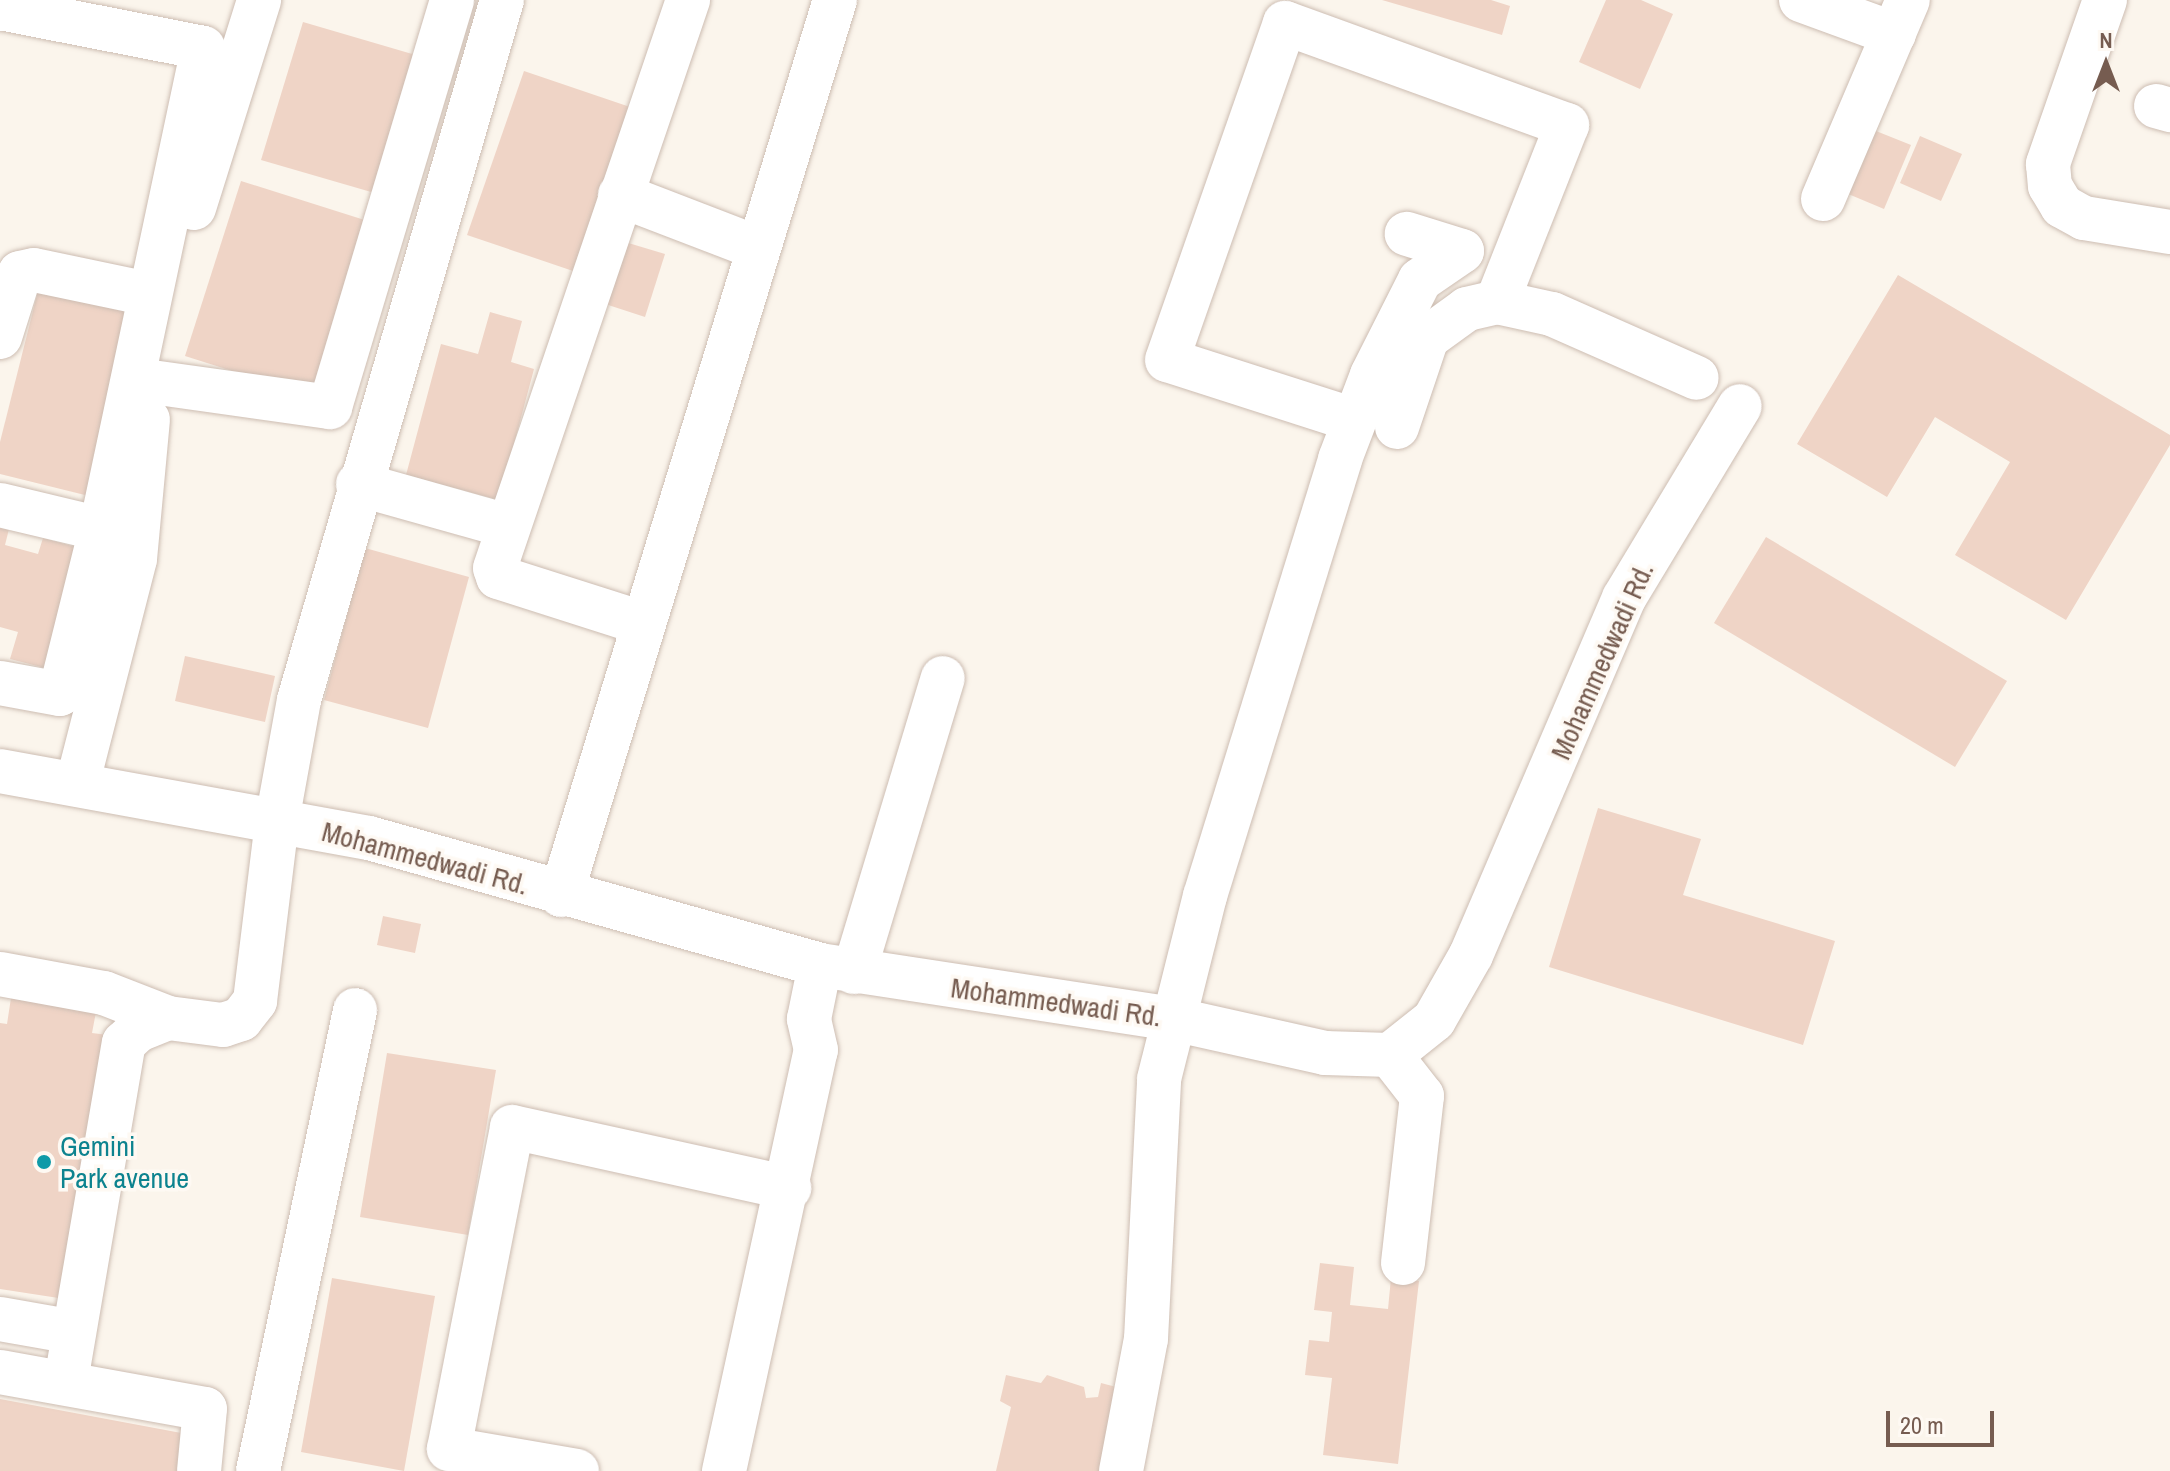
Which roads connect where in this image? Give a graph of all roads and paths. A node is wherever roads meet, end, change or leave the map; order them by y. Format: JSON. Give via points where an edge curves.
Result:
{"nodes":[{"id":1,"x":259,"y":0,"type":"edge"},
{"id":2,"x":452,"y":0,"type":"edge"},
{"id":3,"x":502,"y":0,"type":"edge"},
{"id":4,"x":688,"y":0,"type":"edge"},
{"id":5,"x":835,"y":0,"type":"edge"},
{"id":6,"x":1801,"y":0,"type":"edge"},
{"id":7,"x":2105,"y":0,"type":"edge"},
{"id":8,"x":0,"y":8,"type":"edge"},
{"id":9,"x":1901,"y":17,"type":"edge"},
{"id":10,"x":620,"y":195,"type":"junction"},
{"id":11,"x":1823,"y":199,"type":"dead end"},
{"id":12,"x":2170,"y":232,"type":"edge"},
{"id":13,"x":1407,"y":234,"type":"dead end"},
{"id":14,"x":758,"y":248,"type":"junction"},
{"id":15,"x":149,"y":294,"type":"junction"},
{"id":16,"x":1497,"y":302,"type":"junction"},
{"id":17,"x":0,"y":337,"type":"edge"},
{"id":18,"x":1697,"y":378,"type":"dead end"},
{"id":19,"x":152,"y":382,"type":"junction"},
{"id":20,"x":1740,"y":406,"type":"dead end"},
{"id":21,"x":1354,"y":420,"type":"junction"},
{"id":22,"x":1397,"y":427,"type":"dead end"},
{"id":23,"x":358,"y":484,"type":"junction"},
{"id":24,"x":0,"y":505,"type":"edge"},
{"id":25,"x":507,"y":526,"type":"junction"},
{"id":26,"x":101,"y":529,"type":"junction"},
{"id":27,"x":642,"y":623,"type":"junction"},
{"id":28,"x":943,"y":678,"type":"dead end"},
{"id":29,"x":0,"y":683,"type":"edge"},
{"id":30,"x":0,"y":771,"type":"edge"},
{"id":31,"x":78,"y":781,"type":"junction"},
{"id":32,"x":277,"y":821,"type":"junction"},
{"id":33,"x":561,"y":895,"type":"junction"},
{"id":34,"x":840,"y":969,"type":"junction"},
{"id":35,"x":0,"y":974,"type":"edge"},
{"id":36,"x":355,"y":1010,"type":"dead end"},
{"id":37,"x":168,"y":1018,"type":"junction"},
{"id":38,"x":1173,"y":1019,"type":"junction"},
{"id":39,"x":1390,"y":1055,"type":"junction"},
{"id":40,"x":789,"y":1188,"type":"junction"},
{"id":41,"x":1403,"y":1263,"type":"dead end"},
{"id":42,"x":0,"y":1319,"type":"edge"},
{"id":43,"x":74,"y":1332,"type":"junction"},
{"id":44,"x":0,"y":1372,"type":"edge"},
{"id":45,"x":66,"y":1381,"type":"junction"},
{"id":46,"x":447,"y":1460,"type":"edge"},
{"id":47,"x":199,"y":1471,"type":"edge"},
{"id":48,"x":258,"y":1471,"type":"edge"},
{"id":49,"x":577,"y":1471,"type":"edge"},
{"id":50,"x":724,"y":1471,"type":"edge"},
{"id":51,"x":1121,"y":1471,"type":"edge"}],
"edges":[{"from":1,"to":19,"type":"street","via":[[172,277]]},
{"from":2,"to":19,"type":"street","via":[[330,407]]},
{"from":3,"to":23,"type":"street"},
{"from":4,"to":10,"type":"street"},
{"from":5,"to":14,"type":"street"},
{"from":6,"to":9,"type":"street"},
{"from":7,"to":12,"type":"street","via":[[2048,164],[2050,186],[2062,206],[2084,218]]},
{"from":8,"to":15,"type":"street","via":[[203,48]]},
{"from":9,"to":11,"type":"street"},
{"from":10,"to":14,"type":"street"},
{"from":10,"to":25,"type":"street"},
{"from":13,"to":21,"type":"street","via":[[1462,251],[1420,280]]},
{"from":14,"to":27,"type":"street"},
{"from":15,"to":17,"type":"street","via":[[34,270],[20,273]]},
{"from":15,"to":26,"type":"street"},
{"from":16,"to":18,"type":"street","via":[[1552,314]]},
{"from":16,"to":21,"type":"street","via":[[1567,125],[1285,23],[1167,360]]},
{"from":16,"to":22,"type":"street","via":[[1467,309],[1427,338]]},
{"from":19,"to":31,"type":"street","via":[[135,559]]},
{"from":20,"to":39,"type":"street","name":"Mohammedwadi Rd.","via":[[1624,598],[1471,955],[1434,1020]]},
{"from":21,"to":38,"type":"street","via":[[1205,896]]},
{"from":23,"to":25,"type":"street"},
{"from":23,"to":32,"type":"street","via":[[299,700]]},
{"from":24,"to":26,"type":"street"},
{"from":25,"to":27,"type":"street","via":[[495,568],[498,577]]},
{"from":26,"to":29,"type":"street","via":[[60,694]]},
{"from":27,"to":33,"type":"street"},
{"from":28,"to":34,"type":"street"},
{"from":30,"to":31,"type":"street","name":"Mohammedwadi Rd."},
{"from":31,"to":32,"type":"street","name":"Mohammedwadi Rd."},
{"from":32,"to":33,"type":"street","name":"Mohammedwadi Rd.","via":[[369,838]]},
{"from":32,"to":37,"type":"street","via":[[255,1001],[241,1019],[223,1025]]},
{"from":33,"to":34,"type":"street","name":"Mohammedwadi Rd."},
{"from":34,"to":38,"type":"street","name":"Mohammedwadi Rd."},
{"from":34,"to":40,"type":"street","via":[[809,1019],[816,1050]]},
{"from":35,"to":37,"type":"street","via":[[104,993]]},
{"from":36,"to":48,"type":"street"},
{"from":37,"to":43,"type":"street","via":[[138,1030],[124,1043],[118,1059]]},
{"from":38,"to":39,"type":"street","name":"Mohammedwadi Rd.","via":[[1325,1053]]},
{"from":38,"to":51,"type":"street","via":[[1159,1079],[1146,1339]]},
{"from":39,"to":41,"type":"street","via":[[1422,1096]]},
{"from":40,"to":46,"type":"street","via":[[512,1127]]},
{"from":40,"to":50,"type":"street"},
{"from":42,"to":43,"type":"street"},
{"from":43,"to":45,"type":"street"},
{"from":44,"to":45,"type":"street"},
{"from":45,"to":47,"type":"street","via":[[205,1409]]},
{"from":46,"to":49,"type":"street"}]}
